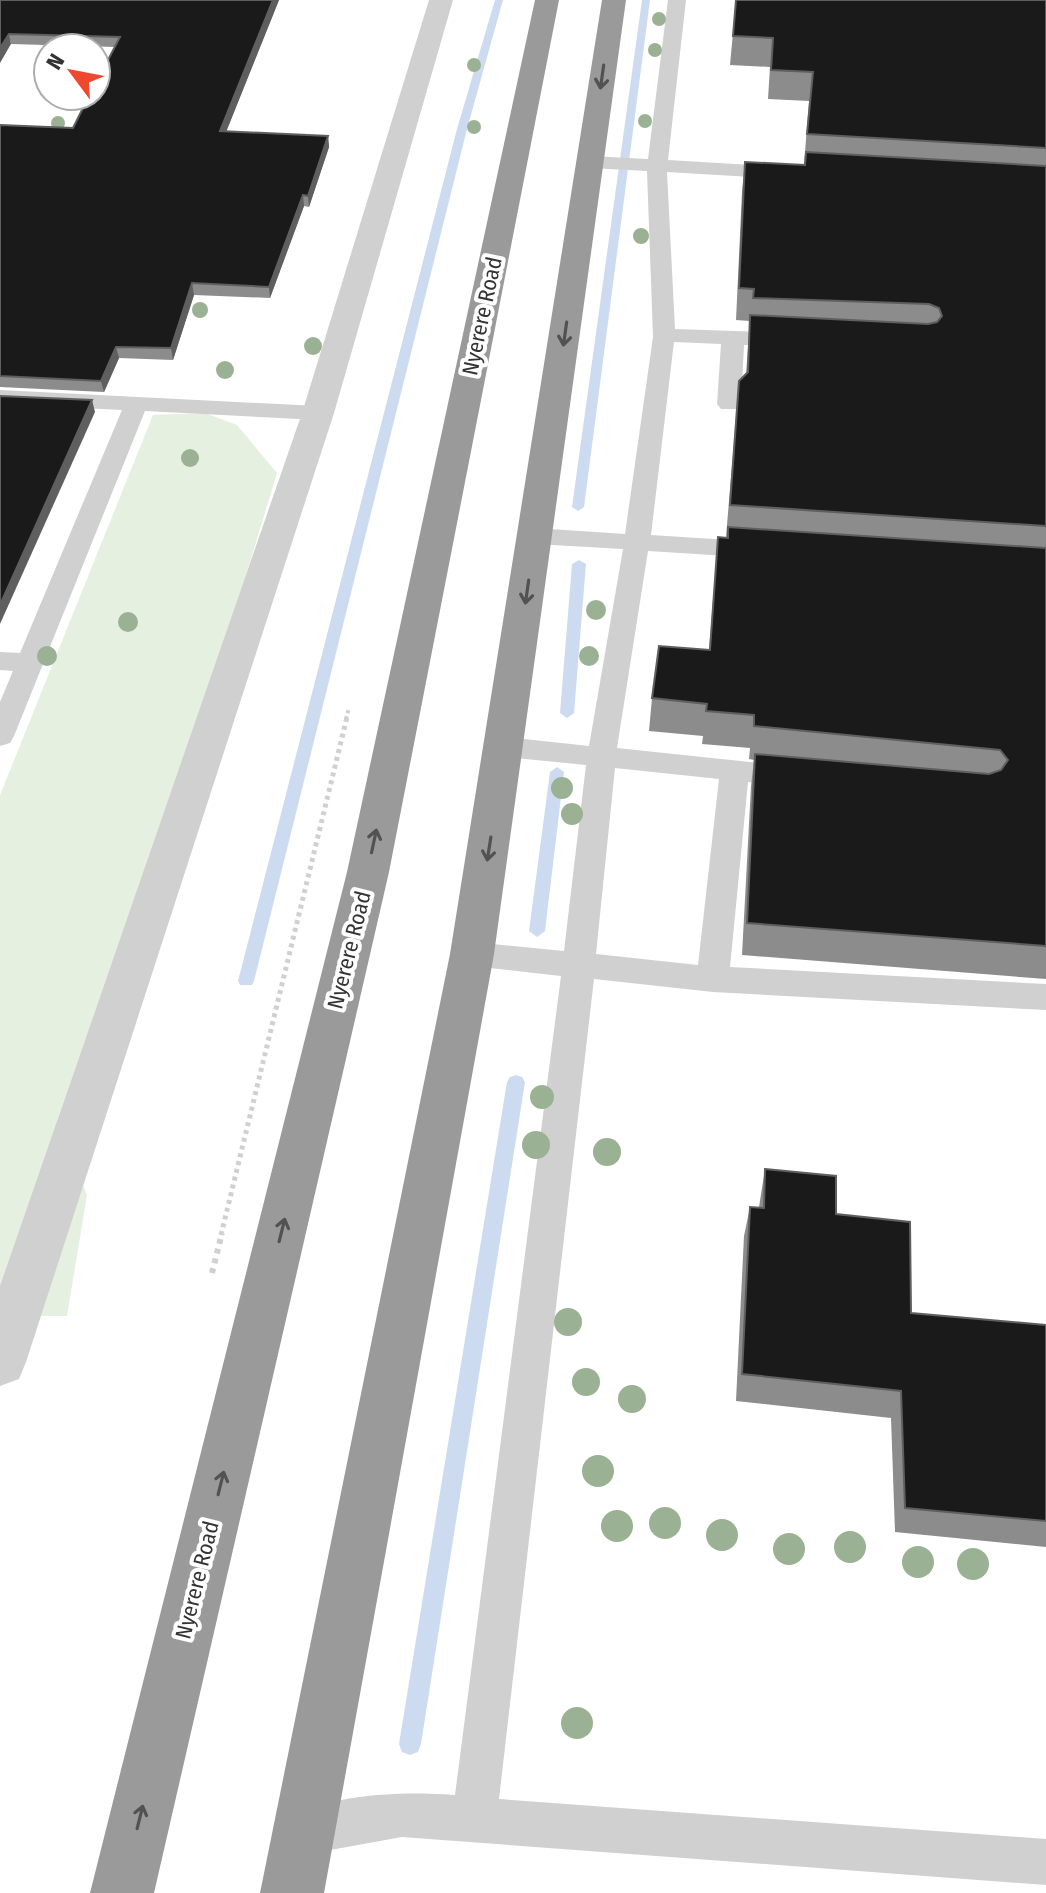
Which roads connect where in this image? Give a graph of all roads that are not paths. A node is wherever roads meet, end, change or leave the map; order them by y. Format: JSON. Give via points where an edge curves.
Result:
{"nodes":[{"id":1,"x":441,"y":0,"type":"edge"},
{"id":2,"x":547,"y":0,"type":"edge"},
{"id":3,"x":614,"y":0,"type":"edge"},
{"id":4,"x":677,"y":0,"type":"edge"},
{"id":5,"x":590,"y":162,"type":"junction"},
{"id":6,"x":657,"y":166,"type":"junction"},
{"id":7,"x":804,"y":174,"type":"edge"},
{"id":8,"x":664,"y":337,"type":"junction"},
{"id":9,"x":733,"y":337,"type":"junction"},
{"id":10,"x":811,"y":341,"type":"edge"},
{"id":11,"x":0,"y":397,"type":"edge"},
{"id":12,"x":137,"y":403,"type":"junction"},
{"id":13,"x":729,"y":404,"type":"dead end"},
{"id":14,"x":318,"y":413,"type":"junction"},
{"id":15,"x":535,"y":536,"type":"junction"},
{"id":16,"x":637,"y":542,"type":"junction"},
{"id":17,"x":781,"y":552,"type":"edge"},
{"id":18,"x":0,"y":661,"type":"edge"},
{"id":19,"x":30,"y":663,"type":"junction"},
{"id":20,"x":0,"y":736,"type":"edge"},
{"id":21,"x":505,"y":747,"type":"junction"},
{"id":22,"x":601,"y":758,"type":"junction"},
{"id":23,"x":734,"y":772,"type":"junction"},
{"id":24,"x":826,"y":780,"type":"edge"},
{"id":25,"x":472,"y":954,"type":"junction"},
{"id":26,"x":579,"y":965,"type":"junction"},
{"id":27,"x":713,"y":979,"type":"junction"},
{"id":28,"x":1046,"y":997,"type":"edge"},
{"id":29,"x":0,"y":1362,"type":"edge"},
{"id":30,"x":474,"y":1820,"type":"junction"},
{"id":31,"x":303,"y":1832,"type":"junction"},
{"id":32,"x":1046,"y":1862,"type":"edge"},
{"id":33,"x":122,"y":1893,"type":"edge"},
{"id":34,"x":292,"y":1893,"type":"edge"}],
"edges":[{"from":1,"to":14,"type":"street"},
{"from":33,"to":2,"type":"highway","name":"Nyerere Road","one_way":true,"via":[[368,872]]},
{"from":3,"to":5,"type":"highway","one_way":true},
{"from":4,"to":6,"type":"lane"},
{"from":5,"to":6,"type":"lane"},
{"from":5,"to":15,"type":"highway","one_way":true},
{"from":6,"to":7,"type":"lane"},
{"from":6,"to":8,"type":"lane"},
{"from":8,"to":9,"type":"lane"},
{"from":8,"to":16,"type":"lane"},
{"from":9,"to":10,"type":"lane"},
{"from":9,"to":13,"type":"lane"},
{"from":11,"to":12,"type":"lane"},
{"from":12,"to":14,"type":"lane"},
{"from":12,"to":19,"type":"lane"},
{"from":14,"to":29,"type":"street"},
{"from":15,"to":16,"type":"lane"},
{"from":15,"to":21,"type":"highway","one_way":true},
{"from":16,"to":17,"type":"lane"},
{"from":16,"to":22,"type":"lane"},
{"from":18,"to":19,"type":"lane"},
{"from":19,"to":20,"type":"lane"},
{"from":21,"to":22,"type":"lane"},
{"from":21,"to":25,"type":"highway","one_way":true},
{"from":22,"to":23,"type":"lane"},
{"from":22,"to":26,"type":"lane"},
{"from":23,"to":24,"type":"lane"},
{"from":23,"to":27,"type":"lane"},
{"from":25,"to":26,"type":"lane"},
{"from":25,"to":31,"type":"highway"},
{"from":26,"to":27,"type":"lane"},
{"from":26,"to":30,"type":"lane"},
{"from":27,"to":28,"type":"lane"},
{"from":30,"to":31,"type":"lane","via":[[402,1814]]},
{"from":30,"to":32,"type":"lane"},
{"from":31,"to":34,"type":"highway"}]}
